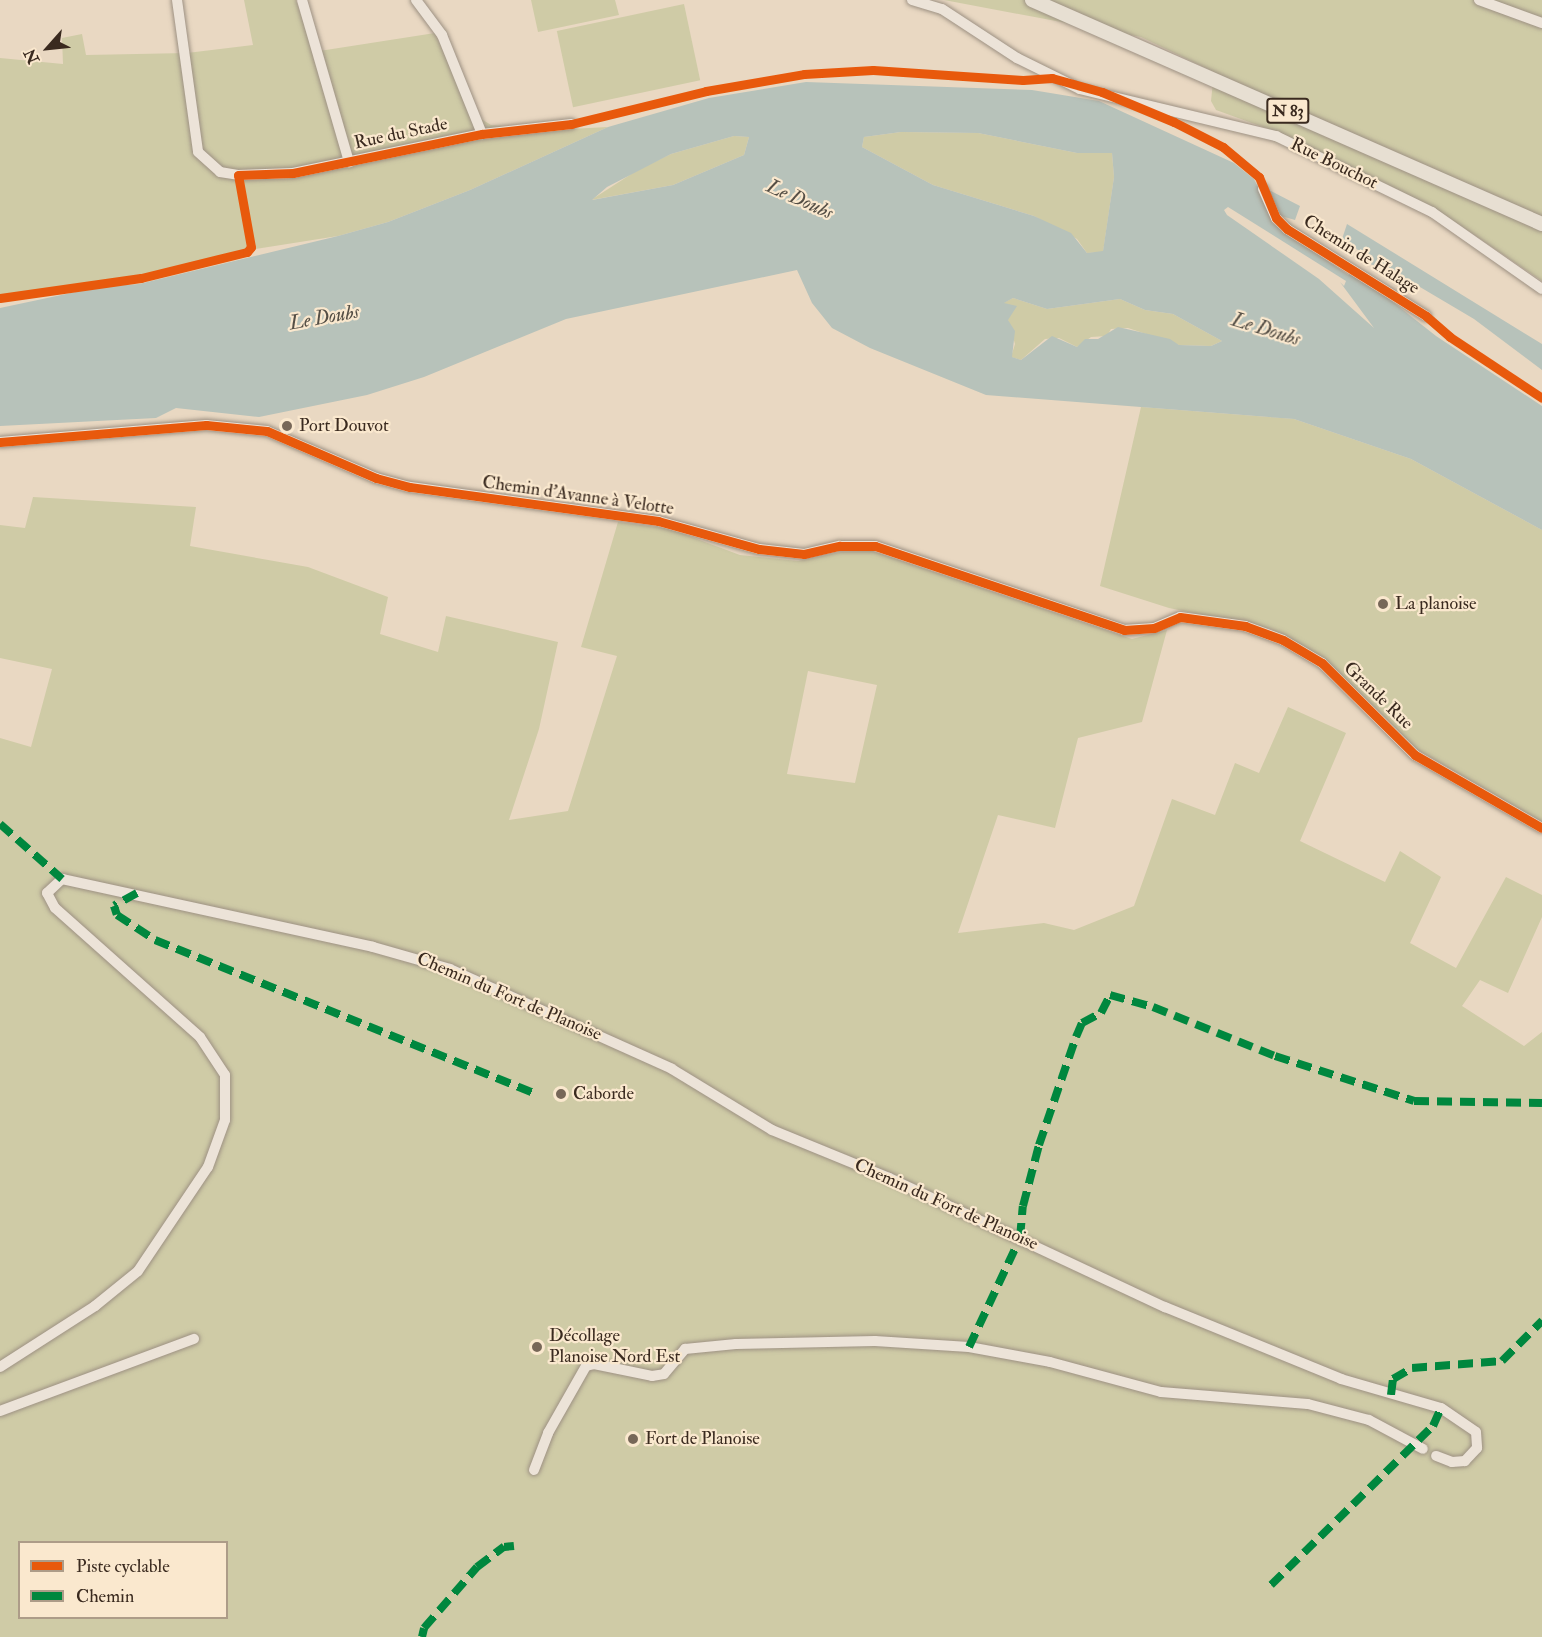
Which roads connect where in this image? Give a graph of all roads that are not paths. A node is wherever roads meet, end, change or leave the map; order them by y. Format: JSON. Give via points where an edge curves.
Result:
{"nodes":[{"id":1,"x":177,"y":0,"type":"edge"},
{"id":2,"x":302,"y":0,"type":"edge"},
{"id":3,"x":416,"y":0,"type":"edge"},
{"id":4,"x":912,"y":0,"type":"edge"},
{"id":5,"x":1032,"y":0,"type":"edge"},
{"id":6,"x":1479,"y":0,"type":"edge"},
{"id":7,"x":1542,"y":23,"type":"edge"},
{"id":8,"x":570,"y":123,"type":"dead end"},
{"id":9,"x":482,"y":134,"type":"junction"},
{"id":10,"x":349,"y":162,"type":"junction"},
{"id":11,"x":1263,"y":189,"type":"dead end"},
{"id":12,"x":1542,"y":224,"type":"edge"},
{"id":13,"x":1542,"y":289,"type":"edge"},
{"id":14,"x":1426,"y":316,"type":"dead end"},
{"id":15,"x":0,"y":442,"type":"edge"},
{"id":16,"x":1180,"y":617,"type":"joint"},
{"id":17,"x":1542,"y":828,"type":"edge"},
{"id":18,"x":194,"y":1340,"type":"dead end"},
{"id":19,"x":0,"y":1368,"type":"edge"},
{"id":20,"x":0,"y":1411,"type":"edge"},
{"id":21,"x":1423,"y":1449,"type":"dead end"},
{"id":22,"x":1436,"y":1456,"type":"dead end"},
{"id":23,"x":534,"y":1470,"type":"dead end"}],
"edges":[{"from":1,"to":10,"type":"street","name":"Rue du Stade","via":[[192,126],[198,152],[207,163],[220,172],[238,175],[293,173]]},
{"from":2,"to":10,"type":"street","name":"Rue du Stade"},
{"from":3,"to":9,"type":"street","name":"Rue du Stade","via":[[442,35]]},
{"from":4,"to":13,"type":"street","name":"Rue Bouchot","via":[[942,9],[1052,78],[1276,136],[1432,212]]},
{"from":5,"to":12,"type":"main road","number":"N 83"},
{"from":6,"to":7,"type":"street"},
{"from":8,"to":9,"type":"street","name":"Rue du Stade"},
{"from":9,"to":10,"type":"street","name":"Rue du Stade"},
{"from":11,"to":14,"type":"street","name":"Chemin de Halage","via":[[1276,218],[1287,229]]},
{"from":15,"to":16,"type":"street","name":"Chemin d'Avanne à Velotte","via":[[206,425],[267,431],[376,478],[410,487],[658,522],[759,549],[804,554],[840,546],[875,546],[1124,630],[1154,628]]},
{"from":16,"to":17,"type":"street","name":"Grande Rue","via":[[1245,626],[1283,640],[1322,663],[1415,755]]},
{"from":18,"to":20,"type":"street"},
{"from":19,"to":22,"type":"street","name":"Chemin du Fort de Planoise","via":[[95,1306],[138,1271],[208,1167],[225,1120],[225,1075],[200,1037],[55,908],[47,893],[62,879],[415,957],[450,969],[672,1069],[772,1130],[910,1187],[1165,1307],[1341,1379],[1441,1408],[1476,1432],[1478,1448],[1465,1461],[1452,1462]]},
{"from":21,"to":23,"type":"street","via":[[1369,1420],[1308,1404],[1161,1392],[1050,1362],[969,1347],[875,1341],[736,1344],[685,1349],[664,1374],[652,1376],[594,1364],[586,1366],[548,1434]]}]}
